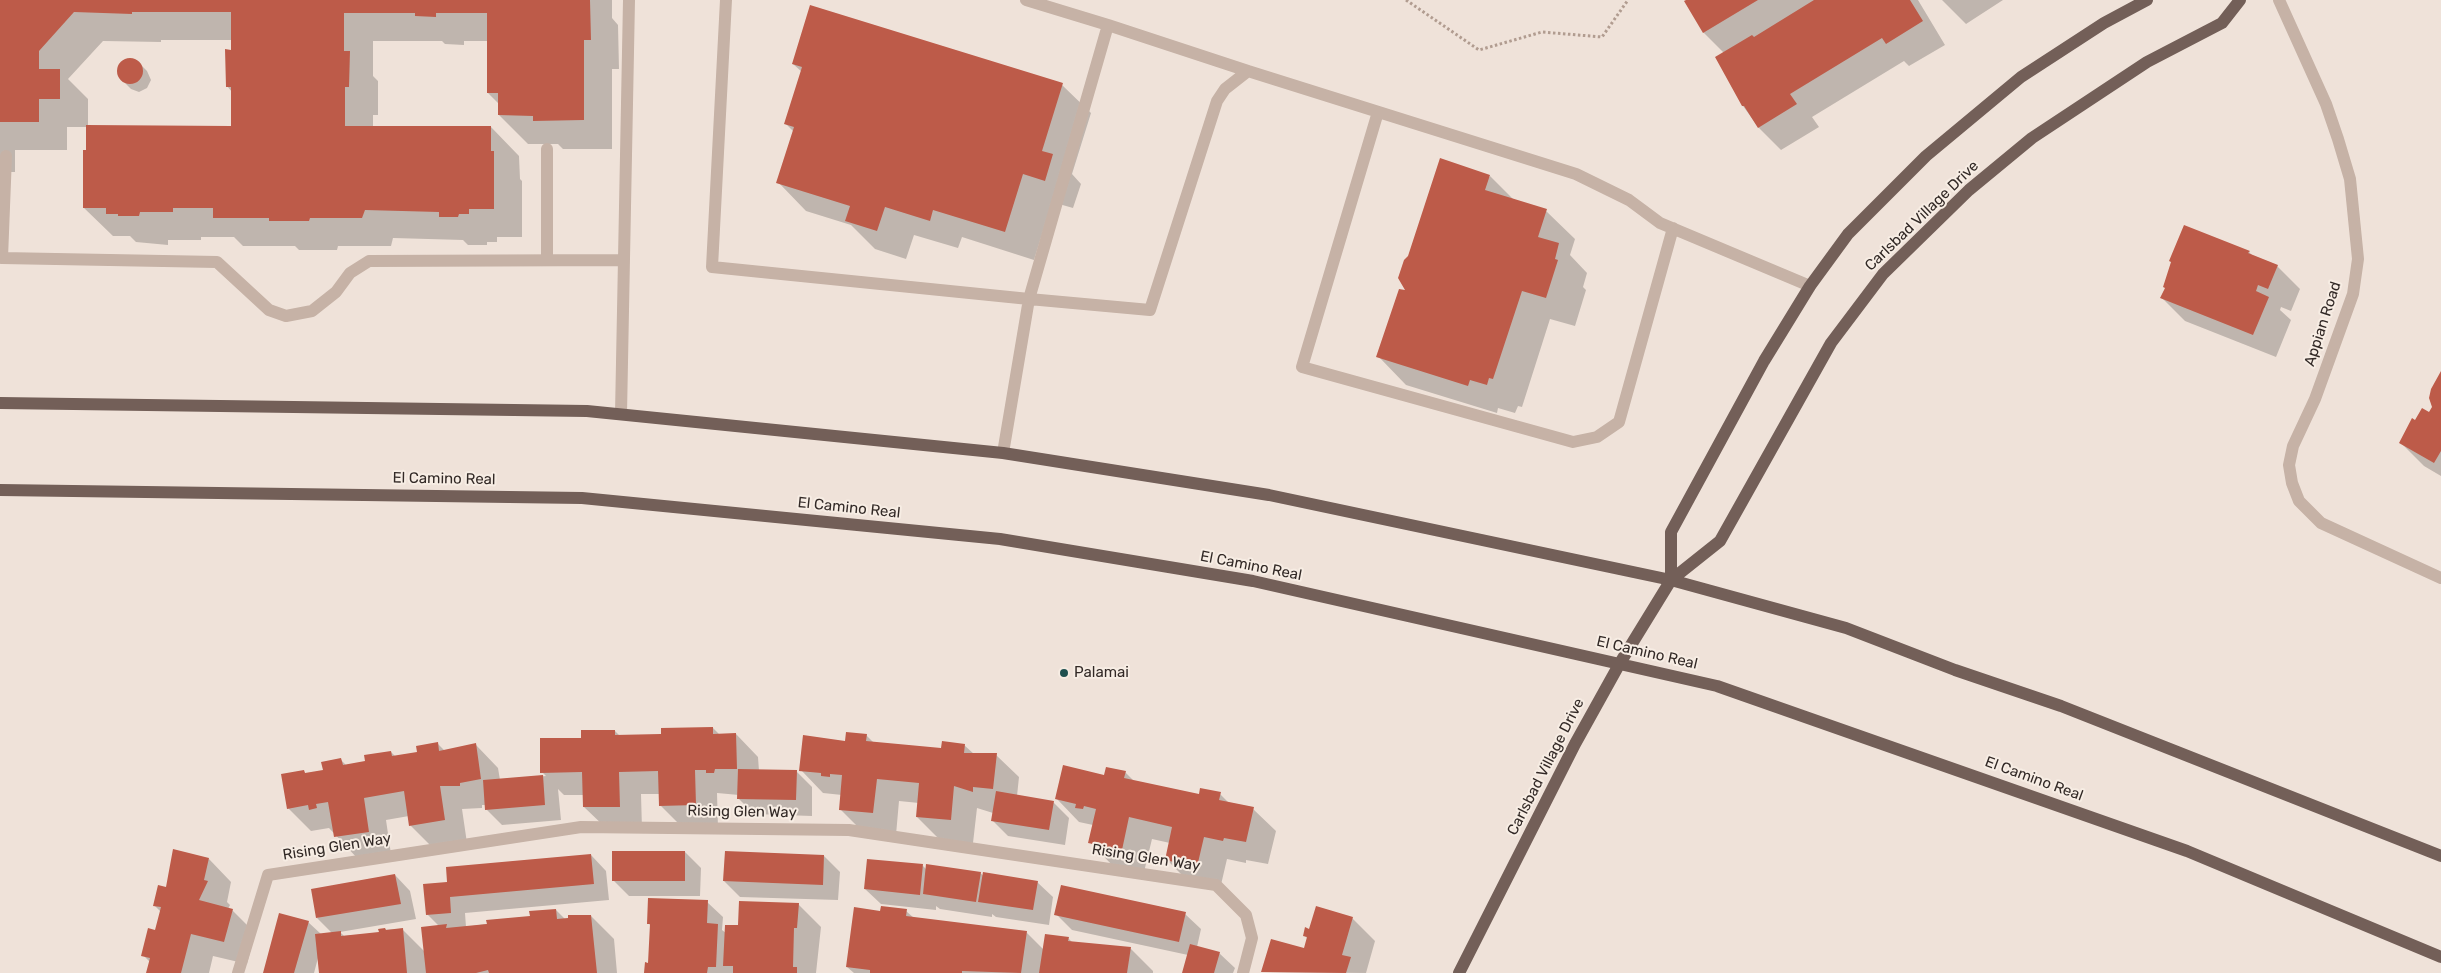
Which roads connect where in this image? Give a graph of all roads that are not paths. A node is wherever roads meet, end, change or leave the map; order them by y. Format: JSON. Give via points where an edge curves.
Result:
{"nodes":[{"id":1,"x":630,"y":0,"type":"edge"},
{"id":2,"x":726,"y":0,"type":"edge"},
{"id":3,"x":1026,"y":0,"type":"edge"},
{"id":4,"x":2147,"y":0,"type":"edge"},
{"id":5,"x":2240,"y":0,"type":"edge"},
{"id":6,"x":2279,"y":0,"type":"edge"},
{"id":7,"x":1108,"y":25,"type":"junction"},
{"id":8,"x":1248,"y":71,"type":"junction"},
{"id":9,"x":1378,"y":112,"type":"junction"},
{"id":10,"x":547,"y":149,"type":"dead end"},
{"id":11,"x":6,"y":156,"type":"dead end"},
{"id":12,"x":1673,"y":228,"type":"junction"},
{"id":13,"x":547,"y":260,"type":"junction"},
{"id":14,"x":624,"y":260,"type":"junction"},
{"id":15,"x":1810,"y":286,"type":"junction"},
{"id":16,"x":1029,"y":299,"type":"junction"},
{"id":17,"x":0,"y":403,"type":"edge"},
{"id":18,"x":621,"y":414,"type":"junction"},
{"id":19,"x":1003,"y":453,"type":"junction"},
{"id":20,"x":0,"y":490,"type":"edge"},
{"id":21,"x":2441,"y":578,"type":"edge"},
{"id":22,"x":1671,"y":580,"type":"junction"},
{"id":23,"x":1620,"y":663,"type":"junction"},
{"id":24,"x":2441,"y":856,"type":"edge"},
{"id":25,"x":2441,"y":957,"type":"edge"},
{"id":26,"x":238,"y":973,"type":"edge"},
{"id":27,"x":1243,"y":973,"type":"edge"},
{"id":28,"x":1459,"y":973,"type":"edge"}],
"edges":[{"from":1,"to":14,"type":"street"},
{"from":2,"to":16,"type":"street","via":[[712,268]]},
{"from":3,"to":7,"type":"street"},
{"from":4,"to":15,"type":"main road","via":[[2104,23],[2021,77],[1926,156],[1848,234]]},
{"from":5,"to":22,"type":"main road","name":"Carlsbad Village Drive","via":[[2222,22],[2147,62],[2032,138],[1969,190],[1883,274],[1831,344],[1720,541]]},
{"from":6,"to":21,"type":"street","name":"Appian Road","via":[[2326,104],[2338,139],[2350,179],[2358,259],[2350,304],[2293,446],[2289,465],[2292,483],[2299,501],[2321,523]]},
{"from":7,"to":8,"type":"street"},
{"from":7,"to":16,"type":"street"},
{"from":8,"to":9,"type":"street"},
{"from":8,"to":16,"type":"street","via":[[1224,89],[1217,101],[1150,310]]},
{"from":9,"to":12,"type":"street","via":[[1576,174],[1629,200],[1660,223]]},
{"from":9,"to":12,"type":"street","via":[[1302,366],[1573,442],[1597,437],[1619,422]]},
{"from":10,"to":13,"type":"street"},
{"from":11,"to":13,"type":"street","via":[[2,258],[217,262],[269,310],[286,316],[312,311],[336,292],[350,273],[369,261]]},
{"from":12,"to":15,"type":"street"},
{"from":13,"to":14,"type":"street"},
{"from":14,"to":18,"type":"street"},
{"from":15,"to":22,"type":"main road","via":[[1764,361],[1671,532]]},
{"from":16,"to":19,"type":"street"},
{"from":17,"to":18,"type":"main road","via":[[411,407]]},
{"from":18,"to":19,"type":"main road"},
{"from":19,"to":22,"type":"main road","via":[[1269,495]]},
{"from":20,"to":23,"type":"main road","name":"El Camino Real","via":[[582,498],[1000,540],[1252,581]]},
{"from":22,"to":23,"type":"main road","name":"Carlsbad Village Drive"},
{"from":22,"to":24,"type":"main road","via":[[1846,628],[2061,706]]},
{"from":23,"to":25,"type":"main road","name":"El Camino Real","via":[[1716,686],[2178,847]]},
{"from":23,"to":28,"type":"main road","name":"Carlsbad Village Drive","via":[[1575,744]]},
{"from":26,"to":27,"type":"street","name":"Rising Glen Way","via":[[268,874],[581,827],[849,830],[1216,885],[1246,915],[1252,938]]}]}
